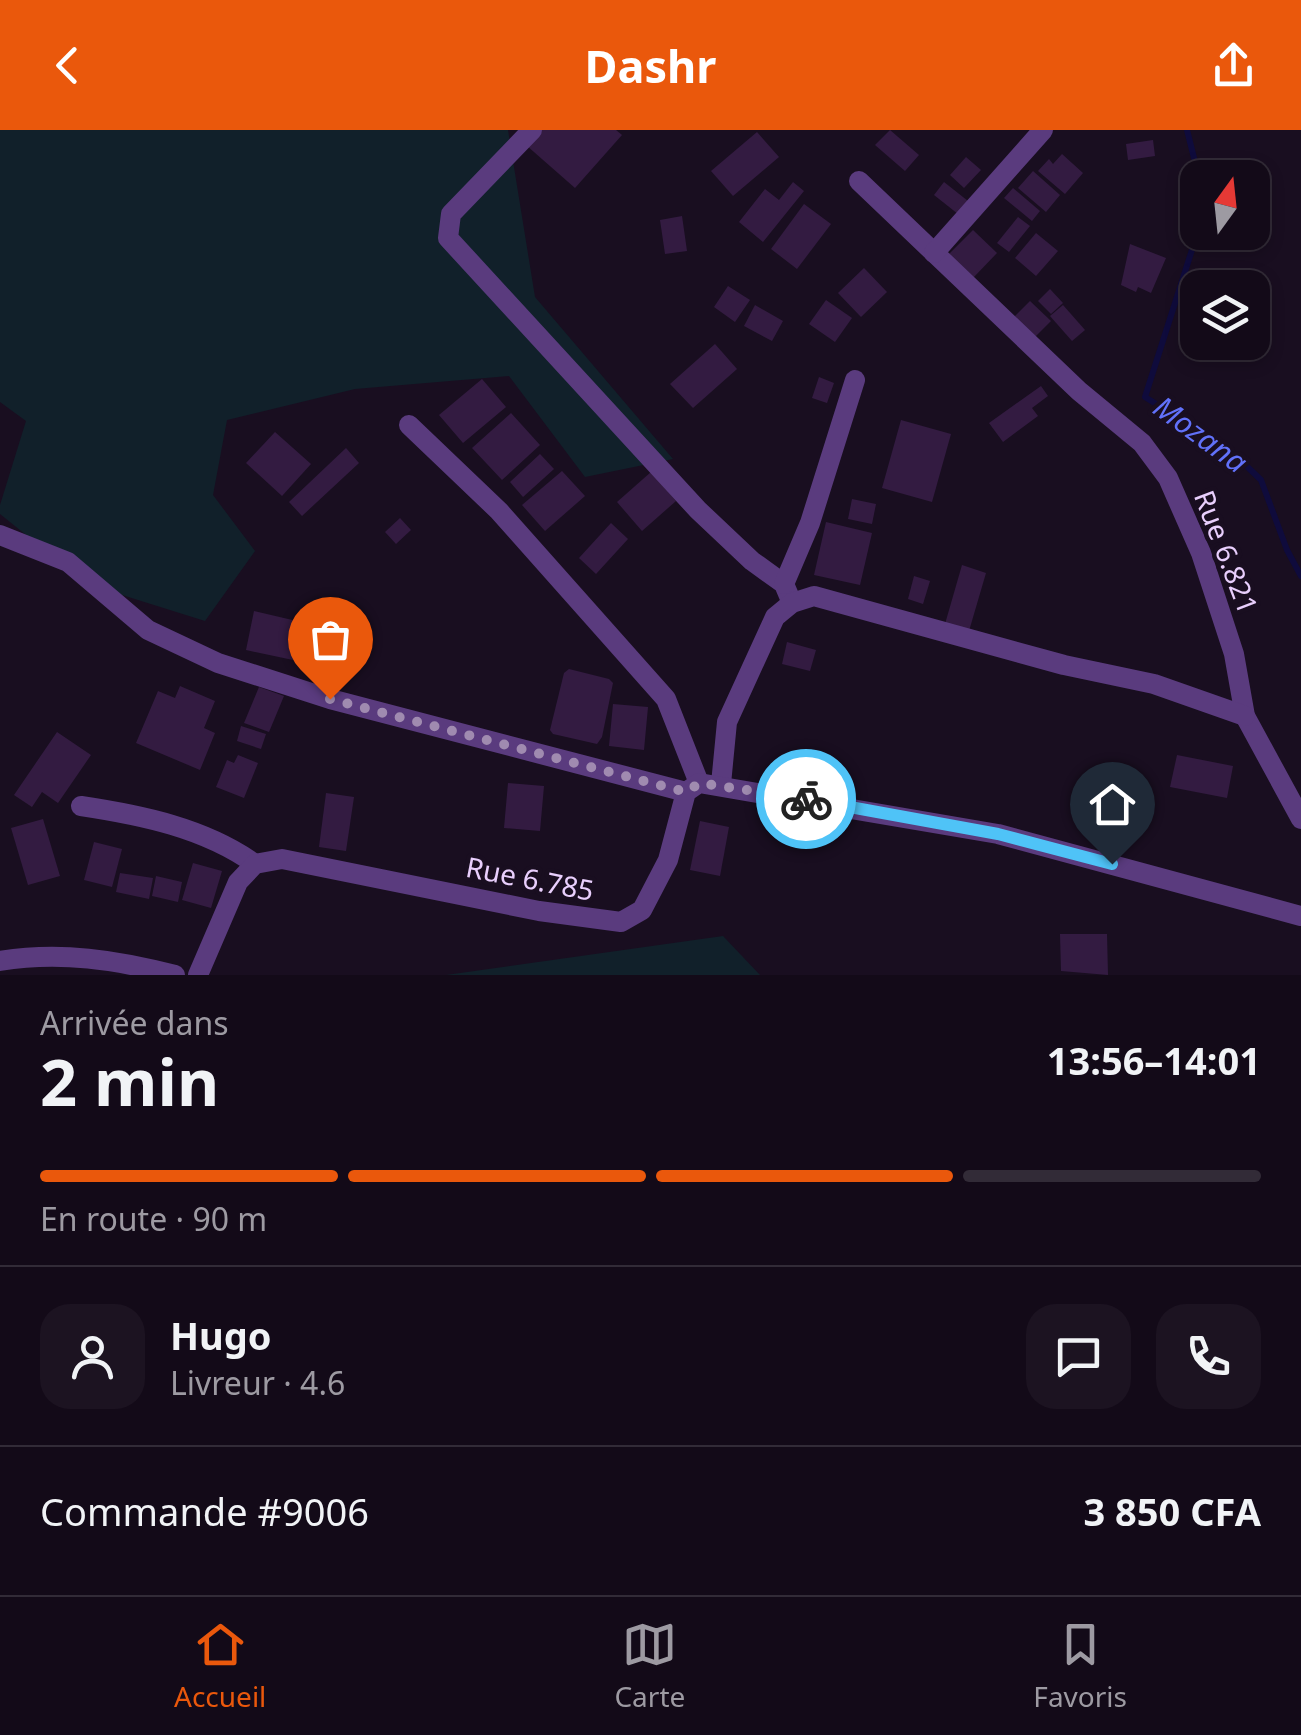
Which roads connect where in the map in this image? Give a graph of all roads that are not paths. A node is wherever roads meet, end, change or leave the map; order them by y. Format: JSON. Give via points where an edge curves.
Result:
{"nodes":[{"id":1,"x":532,"y":130,"type":"edge"},
{"id":2,"x":1043,"y":130,"type":"edge"},
{"id":3,"x":859,"y":180,"type":"dead end"},
{"id":4,"x":934,"y":253,"type":"junction"},
{"id":5,"x":856,"y":380,"type":"dead end"},
{"id":6,"x":409,"y":425,"type":"dead end"},
{"id":7,"x":0,"y":535,"type":"edge"},
{"id":8,"x":788,"y":593,"type":"junction"},
{"id":9,"x":1245,"y":716,"type":"junction"},
{"id":10,"x":722,"y":784,"type":"junction"},
{"id":11,"x":692,"y":787,"type":"junction"},
{"id":12,"x":82,"y":806,"type":"dead end"},
{"id":13,"x":1301,"y":818,"type":"edge"},
{"id":14,"x":254,"y":864,"type":"junction"},
{"id":15,"x":1301,"y":916,"type":"edge"},
{"id":16,"x":0,"y":961,"type":"edge"},
{"id":17,"x":175,"y":975,"type":"edge"},
{"id":18,"x":198,"y":975,"type":"edge"}],
"edges":[{"from":1,"to":8,"type":"street","via":[[452,214],[448,238],[698,510]]},
{"from":2,"to":4,"type":"street"},
{"from":3,"to":4,"type":"street","name":"Rue 6.821"},
{"from":4,"to":9,"type":"street","name":"Rue 6.821","via":[[1142,444],[1168,478],[1218,604]]},
{"from":5,"to":8,"type":"street"},
{"from":6,"to":11,"type":"street","via":[[499,512],[666,699]]},
{"from":7,"to":11,"type":"street","via":[[68,562],[148,630],[218,663],[330,699]]},
{"from":8,"to":9,"type":"street","via":[[1154,684]]},
{"from":8,"to":10,"type":"street","via":[[727,722]]},
{"from":9,"to":13,"type":"street","name":"Rue 6.821"},
{"from":10,"to":11,"type":"street"},
{"from":10,"to":15,"type":"street","via":[[998,834]]},
{"from":11,"to":14,"type":"street","name":"Rue 6.785","via":[[668,860],[642,910],[622,922],[282,858]]},
{"from":12,"to":14,"type":"street","via":[[138,815],[229,845]]},
{"from":14,"to":18,"type":"street","via":[[238,882]]},
{"from":16,"to":17,"type":"street","via":[[72,955]]}]}
